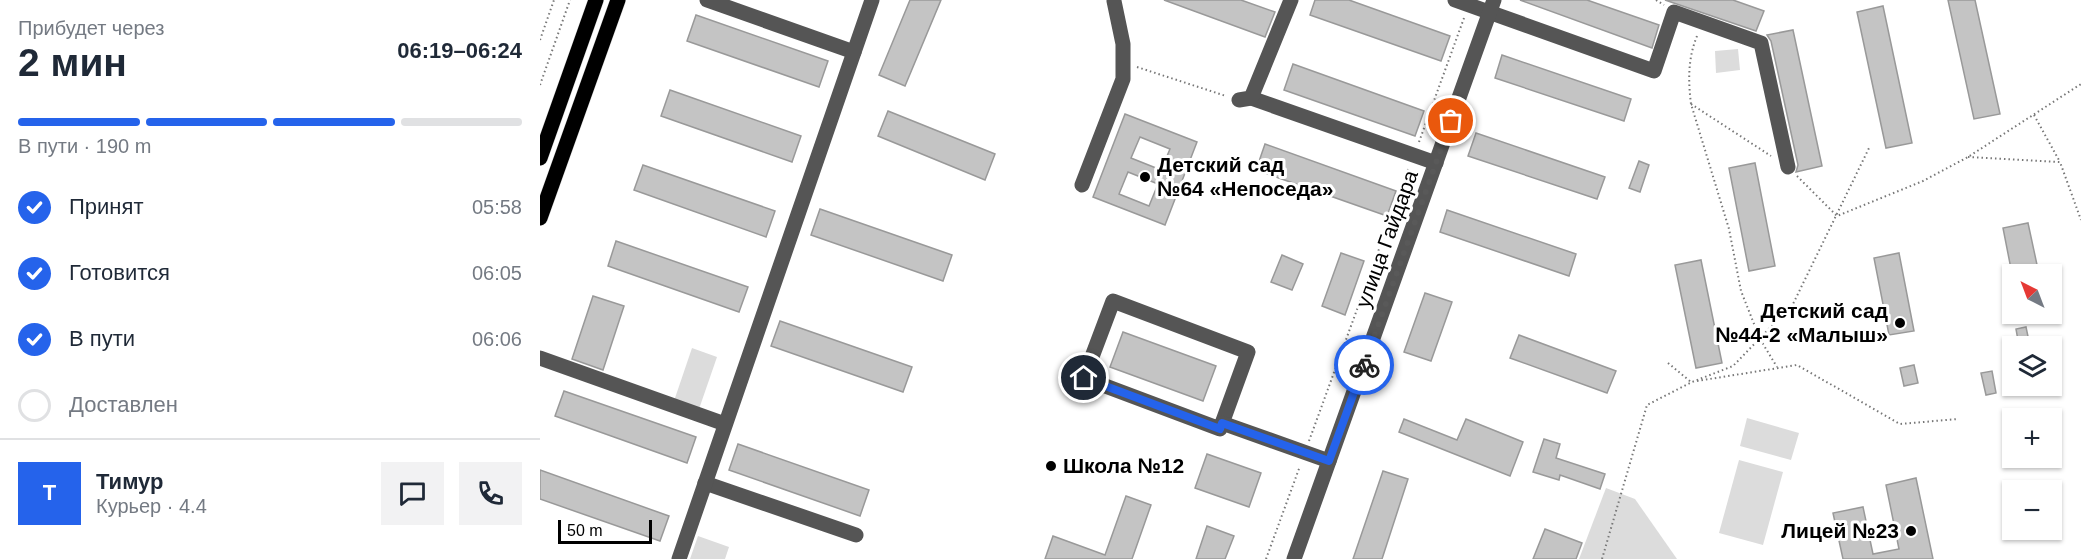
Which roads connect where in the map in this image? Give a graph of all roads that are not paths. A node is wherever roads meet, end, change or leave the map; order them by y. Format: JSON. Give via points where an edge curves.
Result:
{"nodes":[{"id":1,"x":596,"y":0,"type":"edge"},
{"id":2,"x":618,"y":0,"type":"edge"},
{"id":3,"x":707,"y":0,"type":"edge"},
{"id":4,"x":872,"y":0,"type":"edge"},
{"id":5,"x":1113,"y":0,"type":"edge"},
{"id":6,"x":1291,"y":0,"type":"edge"},
{"id":7,"x":1462,"y":2,"type":"edge"},
{"id":8,"x":1492,"y":6,"type":"edge"},
{"id":9,"x":854,"y":52,"type":"junction"},
{"id":10,"x":540,"y":158,"type":"edge"},
{"id":11,"x":1436,"y":163,"type":"junction"},
{"id":12,"x":1788,"y":167,"type":"road end"},
{"id":13,"x":1082,"y":185,"type":"dead end"},
{"id":14,"x":540,"y":218,"type":"edge"},
{"id":15,"x":540,"y":358,"type":"edge"},
{"id":16,"x":1222,"y":423,"type":"junction"},
{"id":17,"x":725,"y":424,"type":"junction"},
{"id":18,"x":1329,"y":461,"type":"junction"},
{"id":19,"x":705,"y":483,"type":"junction"},
{"id":20,"x":856,"y":535,"type":"dead end"},
{"id":21,"x":679,"y":559,"type":"edge"},
{"id":22,"x":1294,"y":559,"type":"edge"}],
"edges":[{"from":1,"to":10,"type":"main road"},
{"from":2,"to":14,"type":"main road"},
{"from":3,"to":9,"type":"street"},
{"from":4,"to":9,"type":"street"},
{"from":5,"to":13,"type":"street","via":[[1123,44],[1123,79]]},
{"from":6,"to":11,"type":"street","via":[[1245,99]]},
{"from":7,"to":8,"type":"street"},
{"from":8,"to":11,"type":"street","name":"улица Гайдара"},
{"from":8,"to":12,"type":"street","via":[[1654,70],[1674,12],[1761,43]]},
{"from":9,"to":17,"type":"street"},
{"from":11,"to":18,"type":"street","name":"улица Гайдара"},
{"from":15,"to":17,"type":"street"},
{"from":16,"to":16,"type":"street","via":[[1248,352],[1113,301],[1084,378],[1220,429]]},
{"from":16,"to":18,"type":"street"},
{"from":17,"to":19,"type":"street"},
{"from":18,"to":22,"type":"street","name":"улица Гайдара"},
{"from":19,"to":20,"type":"street"},
{"from":19,"to":21,"type":"street"}]}
